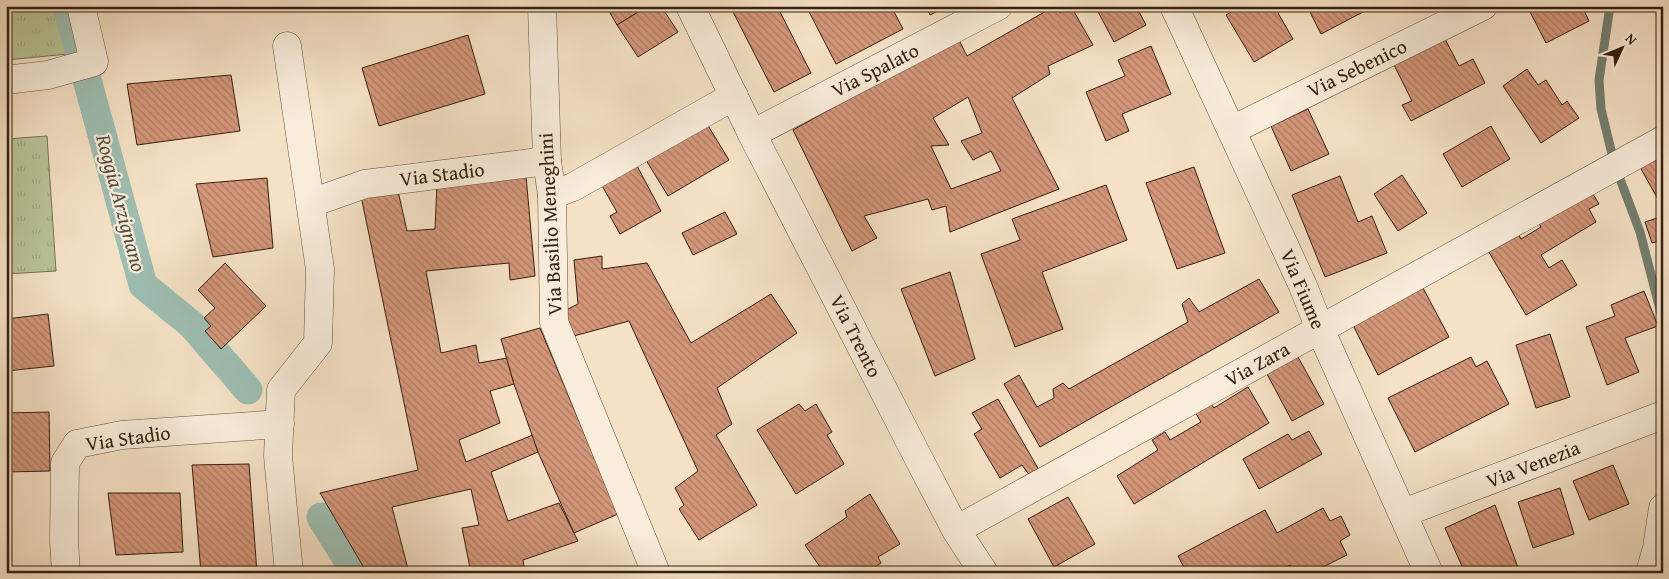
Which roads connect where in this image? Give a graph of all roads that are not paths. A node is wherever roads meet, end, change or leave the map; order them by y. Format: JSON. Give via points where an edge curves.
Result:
{"nodes":[{"id":1,"x":81,"y":6,"type":"edge"},
{"id":2,"x":542,"y":6,"type":"edge"},
{"id":3,"x":690,"y":6,"type":"edge"},
{"id":4,"x":998,"y":6,"type":"edge"},
{"id":5,"x":1174,"y":6,"type":"edge"},
{"id":6,"x":1483,"y":6,"type":"edge"},
{"id":7,"x":286,"y":46,"type":"dead end"},
{"id":8,"x":6,"y":80,"type":"edge"},
{"id":9,"x":734,"y":96,"type":"junction"},
{"id":10,"x":1232,"y":130,"type":"junction"},
{"id":11,"x":752,"y":134,"type":"junction"},
{"id":12,"x":1663,"y":140,"type":"edge"},
{"id":13,"x":547,"y":161,"type":"junction"},
{"id":14,"x":552,"y":195,"type":"junction"},
{"id":15,"x":311,"y":203,"type":"junction"},
{"id":16,"x":1320,"y":329,"type":"junction"},
{"id":17,"x":1663,"y":415,"type":"edge"},
{"id":18,"x":280,"y":424,"type":"junction"},
{"id":19,"x":1663,"y":508,"type":"edge"},
{"id":20,"x":1403,"y":513,"type":"junction"},
{"id":21,"x":956,"y":530,"type":"junction"},
{"id":22,"x":66,"y":573,"type":"edge"},
{"id":23,"x":289,"y":573,"type":"edge"},
{"id":24,"x":656,"y":573,"type":"edge"},
{"id":25,"x":984,"y":573,"type":"edge"},
{"id":26,"x":1429,"y":573,"type":"edge"},
{"id":27,"x":1650,"y":573,"type":"edge"}],
"edges":[{"from":1,"to":8,"type":"street","via":[[94,62],[48,75]]},
{"from":2,"to":13,"type":"street","name":"Via Basilio Meneghini"},
{"from":3,"to":9,"type":"street","name":"Via Trento"},
{"from":4,"to":11,"type":"street","name":"Via Spalato"},
{"from":5,"to":10,"type":"street","name":"Via Fiume"},
{"from":6,"to":10,"type":"street","name":"Via Sebenico"},
{"from":7,"to":15,"type":"street"},
{"from":9,"to":11,"type":"street","name":"Via Trento"},
{"from":9,"to":14,"type":"street"},
{"from":10,"to":16,"type":"street","name":"Via Fiume"},
{"from":11,"to":21,"type":"street","name":"Via Trento"},
{"from":12,"to":16,"type":"street","name":"Via Zara"},
{"from":13,"to":14,"type":"street","name":"Via Basilio Meneghini"},
{"from":13,"to":15,"type":"street","name":"Via Stadio","via":[[365,184]]},
{"from":14,"to":24,"type":"street","name":"Via Basilio Meneghini","via":[[554,322]]},
{"from":15,"to":18,"type":"street","via":[[320,269],[318,343],[281,390]]},
{"from":16,"to":20,"type":"street","name":"Via Fiume"},
{"from":16,"to":21,"type":"street","name":"Via Zara"},
{"from":17,"to":20,"type":"street","name":"Via Venezia"},
{"from":18,"to":22,"type":"street","name":"Via Stadio","via":[[122,435],[77,444],[65,463]]},
{"from":18,"to":23,"type":"street","via":[[278,456]]},
{"from":19,"to":27,"type":"street"},
{"from":20,"to":26,"type":"street","name":"Via Fiume"},
{"from":21,"to":25,"type":"street","name":"Via Trento"}]}
